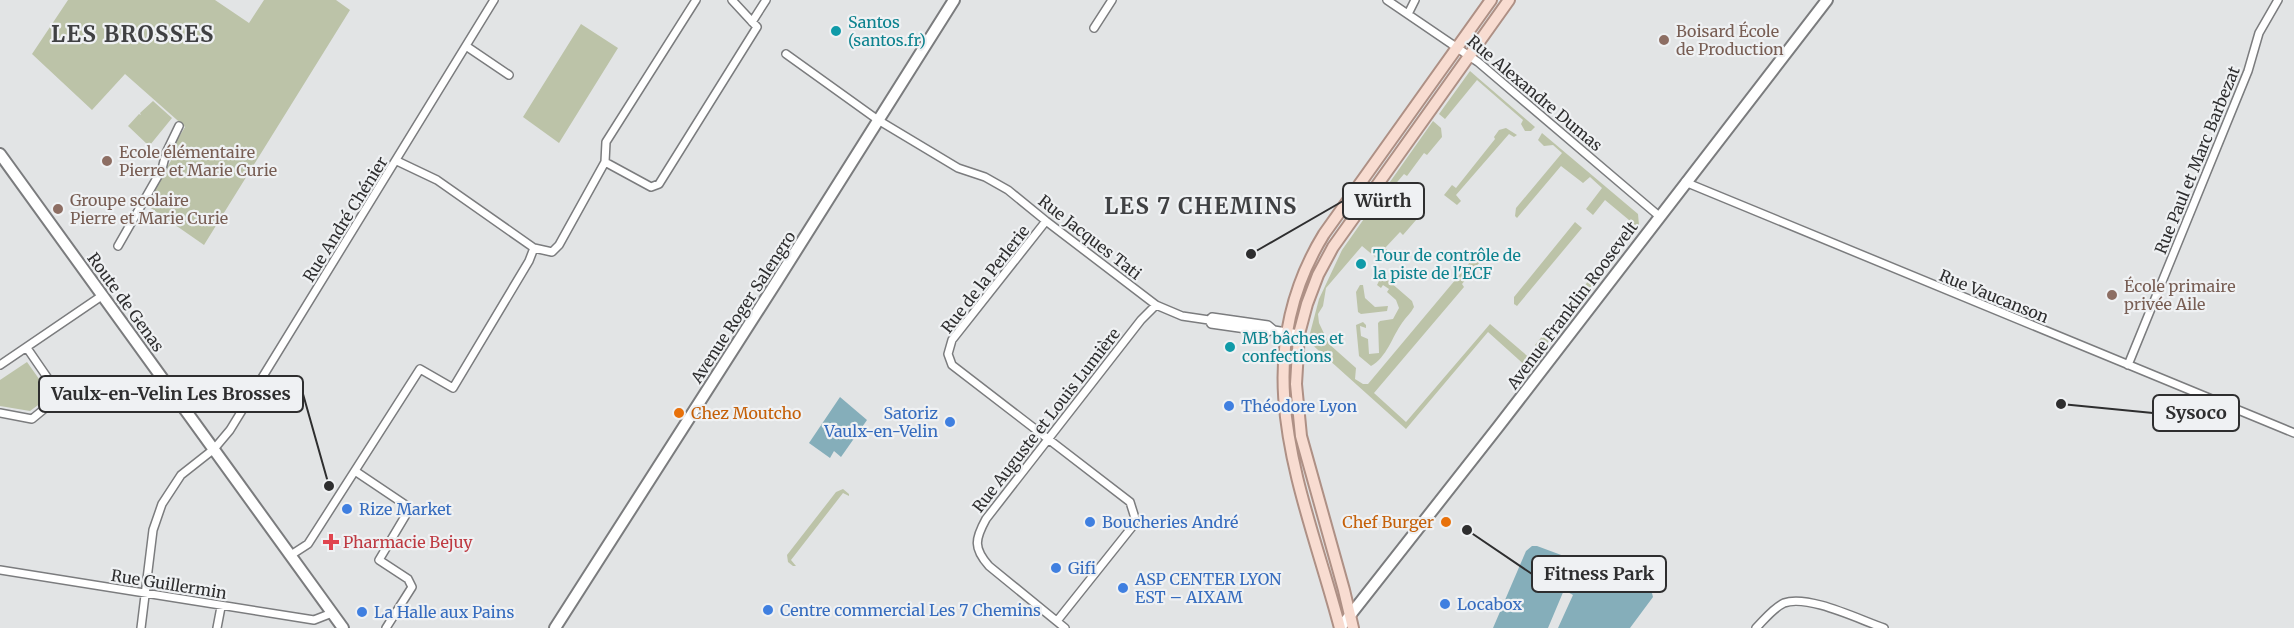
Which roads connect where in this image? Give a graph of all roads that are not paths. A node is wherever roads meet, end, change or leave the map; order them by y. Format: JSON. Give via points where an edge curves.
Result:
{"nodes":[{"id":1,"x":495,"y":0,"type":"edge"},
{"id":2,"x":696,"y":0,"type":"edge"},
{"id":3,"x":732,"y":0,"type":"edge"},
{"id":4,"x":766,"y":0,"type":"edge"},
{"id":5,"x":954,"y":0,"type":"edge"},
{"id":6,"x":1112,"y":0,"type":"edge"},
{"id":7,"x":1387,"y":0,"type":"edge"},
{"id":8,"x":1415,"y":0,"type":"edge"},
{"id":9,"x":1491,"y":0,"type":"edge"},
{"id":10,"x":1509,"y":0,"type":"edge"},
{"id":11,"x":1827,"y":0,"type":"edge"},
{"id":12,"x":2278,"y":0,"type":"edge"},
{"id":13,"x":1408,"y":14,"type":"junction"},
{"id":14,"x":755,"y":24,"type":"junction"},
{"id":15,"x":1094,"y":28,"type":"dead end"},
{"id":16,"x":466,"y":46,"type":"junction"},
{"id":17,"x":1458,"y":47,"type":"junction"},
{"id":18,"x":786,"y":54,"type":"dead end"},
{"id":19,"x":1469,"y":55,"type":"junction"},
{"id":20,"x":509,"y":75,"type":"dead end"},
{"id":21,"x":878,"y":120,"type":"junction"},
{"id":22,"x":179,"y":126,"type":"dead end"},
{"id":23,"x":0,"y":154,"type":"edge"},
{"id":24,"x":396,"y":161,"type":"junction"},
{"id":25,"x":605,"y":162,"type":"junction"},
{"id":26,"x":1685,"y":182,"type":"junction"},
{"id":27,"x":1659,"y":216,"type":"junction"},
{"id":28,"x":1046,"y":221,"type":"junction"},
{"id":29,"x":118,"y":246,"type":"dead end"},
{"id":30,"x":534,"y":248,"type":"junction"},
{"id":31,"x":103,"y":295,"type":"junction"},
{"id":32,"x":1156,"y":305,"type":"junction"},
{"id":33,"x":1286,"y":332,"type":"junction"},
{"id":34,"x":1299,"y":334,"type":"junction"},
{"id":35,"x":27,"y":348,"type":"junction"},
{"id":36,"x":0,"y":365,"type":"edge"},
{"id":37,"x":2128,"y":365,"type":"junction"},
{"id":38,"x":0,"y":413,"type":"edge"},
{"id":39,"x":2294,"y":433,"type":"edge"},
{"id":40,"x":1050,"y":439,"type":"junction"},
{"id":41,"x":214,"y":449,"type":"junction"},
{"id":42,"x":355,"y":471,"type":"junction"},
{"id":43,"x":291,"y":555,"type":"junction"},
{"id":44,"x":0,"y":570,"type":"edge"},
{"id":45,"x":146,"y":594,"type":"junction"},
{"id":46,"x":221,"y":607,"type":"junction"},
{"id":47,"x":332,"y":613,"type":"junction"},
{"id":48,"x":1350,"y":615,"type":"junction"},
{"id":49,"x":1057,"y":621,"type":"junction"},
{"id":50,"x":141,"y":628,"type":"edge"},
{"id":51,"x":218,"y":628,"type":"edge"},
{"id":52,"x":343,"y":628,"type":"edge"},
{"id":53,"x":386,"y":628,"type":"edge"},
{"id":54,"x":555,"y":628,"type":"edge"},
{"id":55,"x":1065,"y":628,"type":"edge"},
{"id":56,"x":1340,"y":628,"type":"edge"},
{"id":57,"x":1353,"y":628,"type":"edge"},
{"id":58,"x":1756,"y":628,"type":"edge"},
{"id":59,"x":1884,"y":628,"type":"edge"}],
"edges":[{"from":1,"to":16,"type":"street","name":"Rue André Chénier"},
{"from":2,"to":25,"type":"street","via":[[606,142]]},
{"from":3,"to":14,"type":"street"},
{"from":4,"to":14,"type":"street"},
{"from":5,"to":21,"type":"street","name":"Avenue Roger Salengro"},
{"from":6,"to":15,"type":"street"},
{"from":7,"to":13,"type":"street","name":"Rue Alexandre Dumas"},
{"from":8,"to":13,"type":"street"},
{"from":9,"to":17,"type":"main road"},
{"from":10,"to":19,"type":"main road"},
{"from":11,"to":26,"type":"street","name":"Avenue Franklin Roosevelt"},
{"from":12,"to":37,"type":"street","name":"Rue Paul et Marc Barbezat","via":[[2259,33],[2247,74]]},
{"from":13,"to":17,"type":"street","name":"Rue Alexandre Dumas"},
{"from":14,"to":25,"type":"street","via":[[659,184],[651,187]]},
{"from":16,"to":20,"type":"street"},
{"from":16,"to":24,"type":"street","name":"Rue André Chénier"},
{"from":17,"to":19,"type":"street","name":"Rue Alexandre Dumas"},
{"from":17,"to":33,"type":"main road","via":[[1315,248],[1298,286]]},
{"from":18,"to":21,"type":"street","name":"Rue Jacques Tati"},
{"from":19,"to":27,"type":"street","name":"Rue Alexandre Dumas"},
{"from":19,"to":34,"type":"main road","via":[[1333,247],[1307,304]]},
{"from":21,"to":28,"type":"street","name":"Rue Jacques Tati","via":[[958,168],[1008,190]]},
{"from":21,"to":54,"type":"street","name":"Avenue Roger Salengro"},
{"from":22,"to":29,"type":"street","via":[[162,169]]},
{"from":23,"to":31,"type":"street","name":"Route de Genas"},
{"from":24,"to":30,"type":"street","via":[[437,180]]},
{"from":24,"to":41,"type":"street","name":"Rue André Chénier","via":[[230,430]]},
{"from":25,"to":30,"type":"street","via":[[560,245],[552,252]]},
{"from":26,"to":27,"type":"street","name":"Avenue Franklin Roosevelt"},
{"from":26,"to":37,"type":"street","name":"Rue Vaucanson"},
{"from":27,"to":48,"type":"street","name":"Avenue Franklin Roosevelt"},
{"from":28,"to":32,"type":"street","name":"Rue Jacques Tati"},
{"from":28,"to":40,"type":"street","name":"Rue de la Perlerie","via":[[952,340],[948,354],[952,365]]},
{"from":30,"to":42,"type":"street","via":[[453,388],[420,369]]},
{"from":31,"to":35,"type":"street"},
{"from":31,"to":41,"type":"street","name":"Route de Genas"},
{"from":32,"to":33,"type":"street","name":"Rue Jacques Tati","via":[[1182,316],[1209,320],[1211,324]]},
{"from":32,"to":40,"type":"street","name":"Rue Auguste et Louis Lumière"},
{"from":33,"to":34,"type":"street","name":"Rue Jacques Tati"},
{"from":33,"to":56,"type":"main road","via":[[1286,430]]},
{"from":34,"to":48,"type":"main road","via":[[1296,384],[1301,436]]},
{"from":35,"to":36,"type":"street"},
{"from":35,"to":38,"type":"street","via":[[60,396],[32,419]]},
{"from":37,"to":39,"type":"street","name":"Rue Vaucanson"},
{"from":40,"to":49,"type":"street","name":"Rue Auguste et Louis Lumière","via":[[977,535],[979,554],[989,566]]},
{"from":40,"to":49,"type":"street","via":[[1130,502],[1135,518],[1132,527]]},
{"from":41,"to":43,"type":"street","name":"Route de Genas"},
{"from":41,"to":45,"type":"street","name":"Rue André Chénier","via":[[181,475],[162,504],[153,530]]},
{"from":42,"to":43,"type":"street","via":[[308,544]]},
{"from":42,"to":53,"type":"street","via":[[410,508],[379,560],[408,579],[412,588]]},
{"from":43,"to":47,"type":"street","name":"Route de Genas"},
{"from":44,"to":45,"type":"street","name":"Rue Guillermin"},
{"from":45,"to":46,"type":"street","name":"Rue Guillermin"},
{"from":45,"to":50,"type":"street","name":"Rue André Chénier"},
{"from":46,"to":47,"type":"street","name":"Rue Guillermin","via":[[314,620]]},
{"from":46,"to":51,"type":"street"},
{"from":47,"to":52,"type":"street","name":"Route de Genas"},
{"from":48,"to":56,"type":"street","name":"Avenue Franklin Roosevelt"},
{"from":48,"to":57,"type":"main road"},
{"from":49,"to":55,"type":"street","name":"Rue Auguste et Louis Lumière"},
{"from":58,"to":59,"type":"street","via":[[1784,603],[1803,601]]}]}
